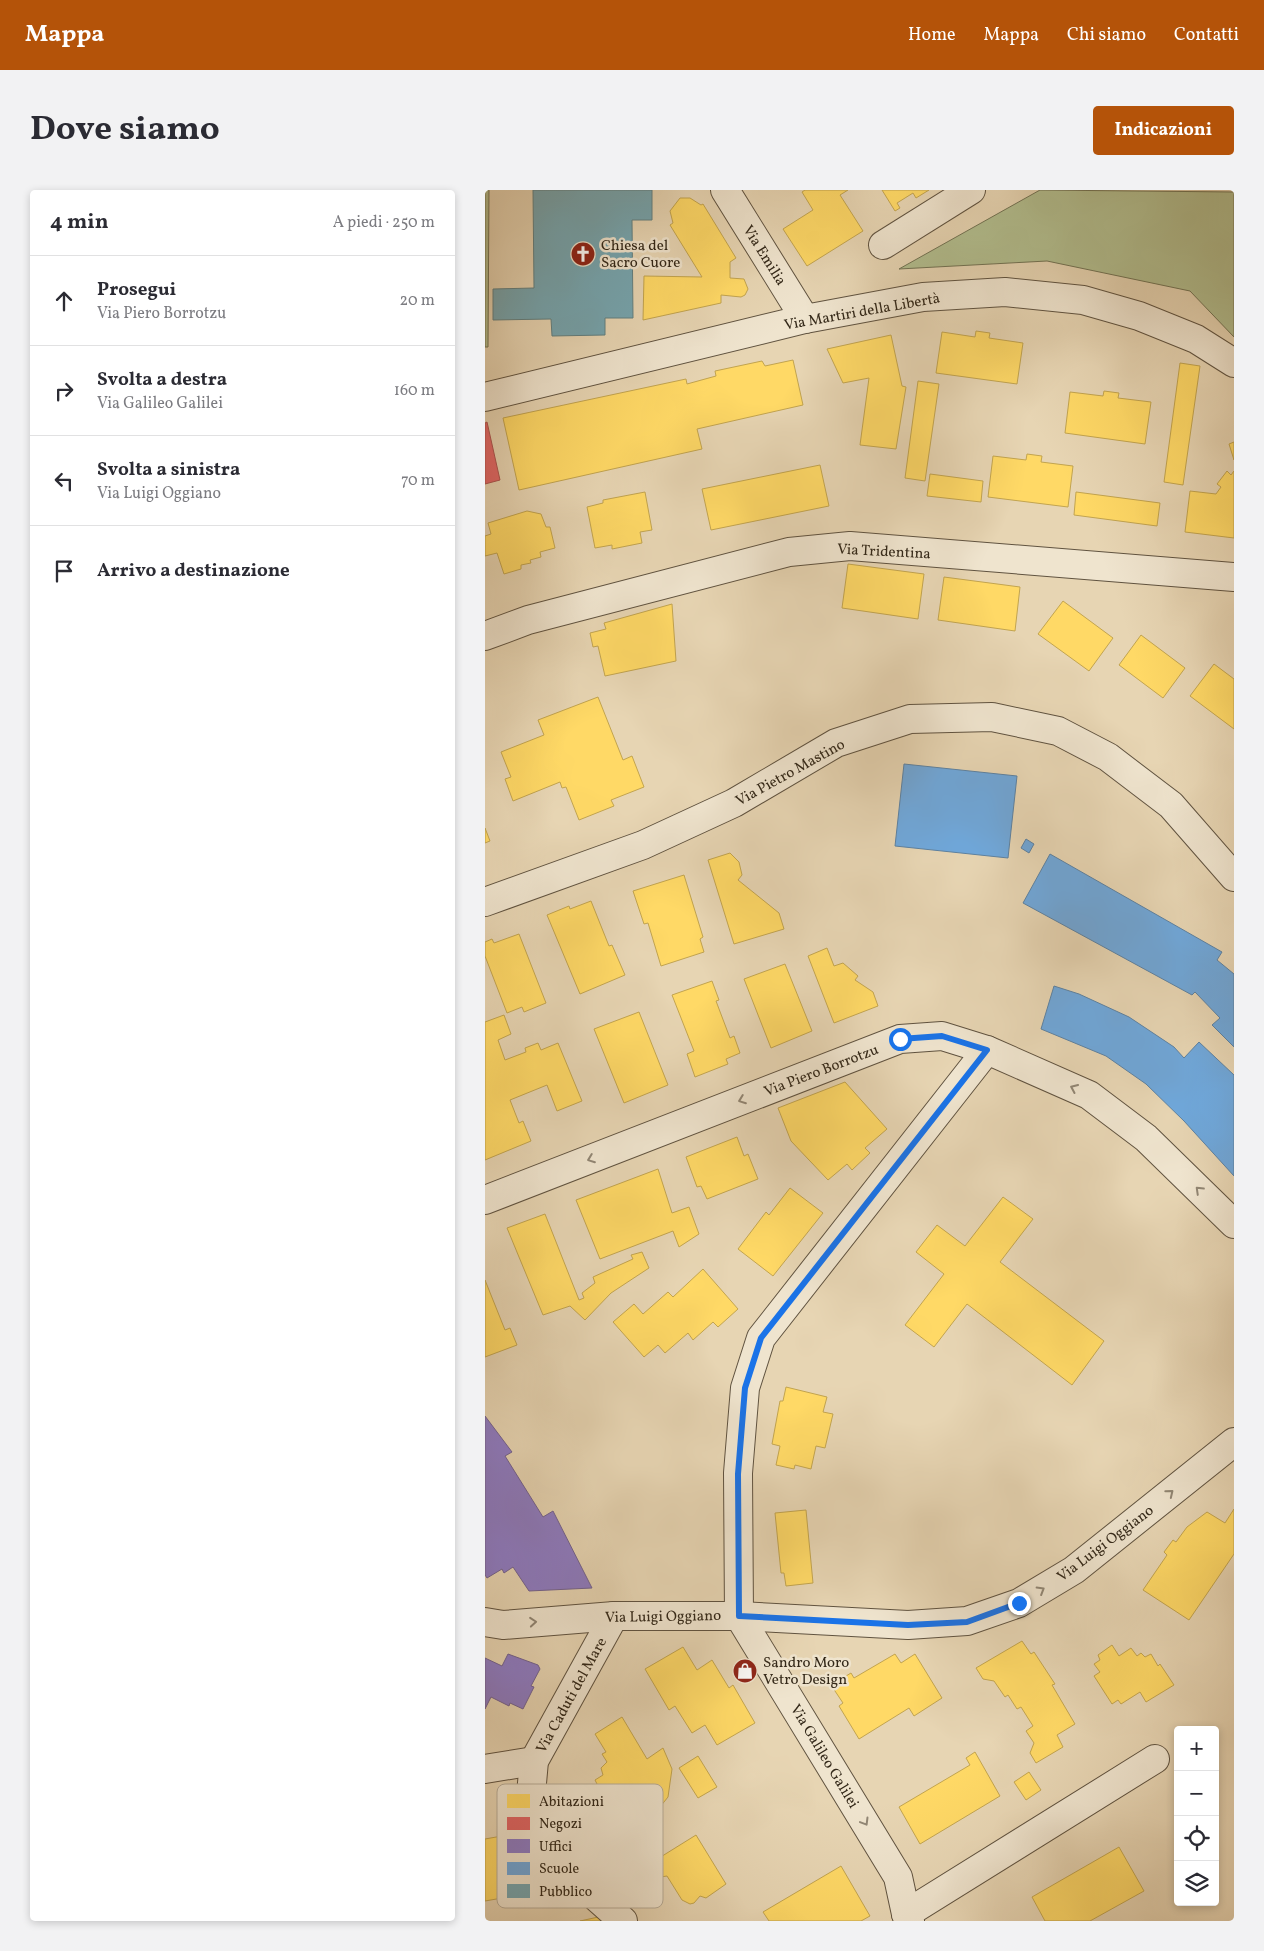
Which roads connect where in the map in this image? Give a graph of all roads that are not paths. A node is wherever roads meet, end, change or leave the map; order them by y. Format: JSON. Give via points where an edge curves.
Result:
{"nodes":[{"id":1,"x":725,"y":190,"type":"edge"},
{"id":2,"x":971,"y":190,"type":"edge"},
{"id":3,"x":883,"y":245,"type":"dead end"},
{"id":4,"x":805,"y":319,"type":"junction"},
{"id":5,"x":1234,"y":363,"type":"edge"},
{"id":6,"x":485,"y":397,"type":"edge"},
{"id":7,"x":1234,"y":577,"type":"edge"},
{"id":8,"x":485,"y":636,"type":"edge"},
{"id":9,"x":1234,"y":877,"type":"edge"},
{"id":10,"x":485,"y":902,"type":"edge"},
{"id":11,"x":987,"y":1050,"type":"junction"},
{"id":12,"x":485,"y":1200,"type":"edge"},
{"id":13,"x":1234,"y":1224,"type":"edge"},
{"id":14,"x":1234,"y":1442,"type":"edge"},
{"id":15,"x":614,"y":1616,"type":"junction"},
{"id":16,"x":739,"y":1616,"type":"junction"},
{"id":17,"x":485,"y":1622,"type":"edge"},
{"id":18,"x":1155,"y":1759,"type":"dead end"},
{"id":19,"x":534,"y":1761,"type":"junction"},
{"id":20,"x":485,"y":1769,"type":"edge"},
{"id":21,"x":532,"y":1784,"type":"edge"},
{"id":22,"x":608,"y":1908,"type":"edge"},
{"id":23,"x":908,"y":1918,"type":"edge"},
{"id":24,"x":623,"y":1921,"type":"edge"}],
"edges":[{"from":1,"to":4,"type":"street","name":"Via Emilia"},
{"from":2,"to":3,"type":"street"},
{"from":4,"to":5,"type":"street","name":"Via Martiri della Libertà","via":[[923,297],[1005,292],[1083,300],[1139,316],[1196,339]]},
{"from":4,"to":6,"type":"street","name":"Via Martiri della Libertà"},
{"from":7,"to":8,"type":"street","name":"Via Tridentina","via":[[851,546],[789,552],[528,620]]},
{"from":9,"to":10,"type":"street","name":"Via Pietro Mastino","via":[[1171,805],[1108,757],[1057,731],[992,717],[910,719],[836,743],[734,803],[643,845]]},
{"from":11,"to":12,"type":"street","name":"Via Piero Borrotzu","one_way":true,"via":[[942,1036],[900,1039]]},
{"from":13,"to":11,"type":"street","name":"Via Piero Borrotzu","one_way":true,"via":[[1145,1138],[1089,1095]]},
{"from":11,"to":16,"type":"street","via":[[761,1338],[745,1388],[739,1464]]},
{"from":16,"to":14,"type":"street","name":"Via Luigi Oggiano","one_way":true,"via":[[908,1625],[967,1622],[1019,1603],[1074,1570]]},
{"from":15,"to":16,"type":"street","name":"Via Luigi Oggiano"},
{"from":17,"to":15,"type":"street","name":"Via Luigi Oggiano","one_way":true,"via":[[503,1625]]},
{"from":15,"to":19,"type":"street","name":"Via Caduti del Mare"},
{"from":16,"to":23,"type":"street","name":"Via Galileo Galilei","one_way":true,"via":[[898,1877]]},
{"from":18,"to":23,"type":"street","name":"Via Galileo Galilei"},
{"from":19,"to":20,"type":"street"},
{"from":19,"to":21,"type":"street","name":"Via Caduti del Mare"},
{"from":22,"to":24,"type":"street","name":"Via Caduti del Mare"}]}
